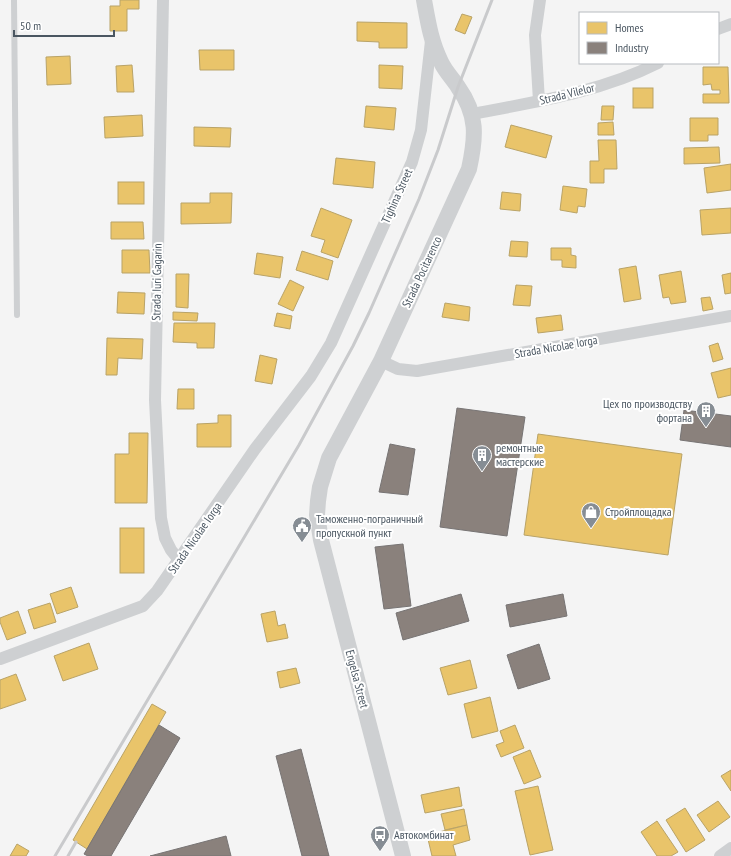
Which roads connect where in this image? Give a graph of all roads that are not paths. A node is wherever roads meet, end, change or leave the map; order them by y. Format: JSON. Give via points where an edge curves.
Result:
{"nodes":[{"id":1,"x":14,"y":0,"type":"edge"},
{"id":2,"x":163,"y":0,"type":"edge"},
{"id":3,"x":424,"y":0,"type":"edge"},
{"id":4,"x":540,"y":0,"type":"edge"},
{"id":5,"x":731,"y":24,"type":"edge"},
{"id":6,"x":719,"y":30,"type":"edge"},
{"id":7,"x":432,"y":41,"type":"junction"},
{"id":8,"x":656,"y":64,"type":"edge"},
{"id":9,"x":539,"y":101,"type":"junction"},
{"id":10,"x":472,"y":114,"type":"junction"},
{"id":11,"x":17,"y":315,"type":"dead end"},
{"id":12,"x":731,"y":316,"type":"edge"},
{"id":13,"x":331,"y":342,"type":"joint"},
{"id":14,"x":381,"y":361,"type":"junction"},
{"id":15,"x":318,"y":501,"type":"joint"},
{"id":16,"x":179,"y":560,"type":"junction"},
{"id":17,"x":0,"y":659,"type":"edge"},
{"id":18,"x":731,"y":848,"type":"edge"},
{"id":19,"x":404,"y":856,"type":"edge"},
{"id":20,"x":720,"y":856,"type":"edge"}],
"edges":[{"from":1,"to":11,"type":"lane"},
{"from":2,"to":16,"type":"street","name":"Strada Iuri Gagarin","via":[[155,400],[161,518],[171,550]]},
{"from":3,"to":7,"type":"street","name":"Strada Pocitarenco"},
{"from":4,"to":9,"type":"street","via":[[535,35]]},
{"from":5,"to":6,"type":"street"},
{"from":7,"to":10,"type":"street","name":"Strada Pocitarenco","via":[[441,64],[466,99]]},
{"from":7,"to":13,"type":"street","name":"Tighina Street","via":[[421,130],[412,162]]},
{"from":8,"to":9,"type":"street","name":"Strada Vilelor","via":[[639,73],[606,84]]},
{"from":9,"to":10,"type":"street","name":"Strada Vilelor"},
{"from":10,"to":14,"type":"street","name":"Strada Pocitarenco","via":[[475,133],[469,169]]},
{"from":12,"to":14,"type":"street","name":"Strada Nicolae Iorga","via":[[417,371],[398,369]]},
{"from":13,"to":16,"type":"street","name":"Strada Nicolae Iorga","via":[[311,376],[255,449]]},
{"from":14,"to":15,"type":"street","name":"Strada Pocitarenco","via":[[329,458]]},
{"from":15,"to":19,"type":"street","name":"Engelsa Street","via":[[321,540]]},
{"from":16,"to":17,"type":"street","name":"Strada Nicolae Iorga","via":[[157,592],[143,606]]},
{"from":18,"to":20,"type":"street"}]}
